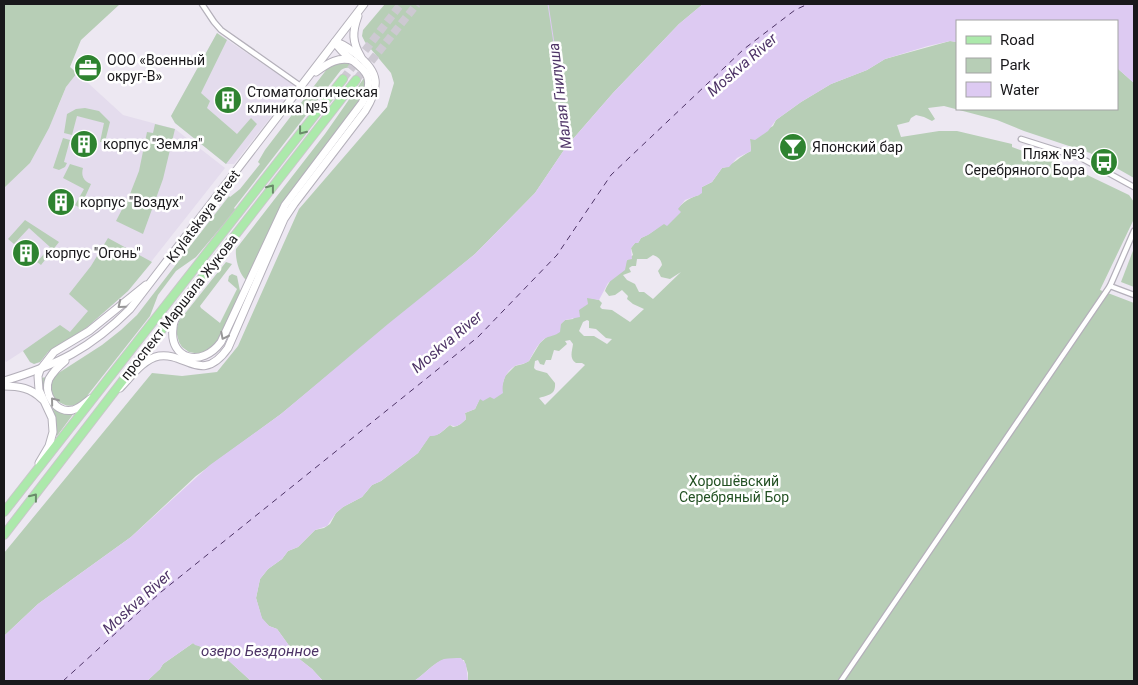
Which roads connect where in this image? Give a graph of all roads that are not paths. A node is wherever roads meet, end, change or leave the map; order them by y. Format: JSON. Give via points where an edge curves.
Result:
{"nodes":[{"id":1,"x":202,"y":4,"type":"edge"},
{"id":2,"x":363,"y":5,"type":"edge"},
{"id":3,"x":336,"y":42,"type":"junction"},
{"id":4,"x":361,"y":61,"type":"junction"},
{"id":5,"x":308,"y":78,"type":"junction"},
{"id":6,"x":343,"y":79,"type":"tunnel mouth"},
{"id":7,"x":356,"y":80,"type":"tunnel mouth"},
{"id":8,"x":302,"y":87,"type":"junction"},
{"id":9,"x":1021,"y":139,"type":"dead end"},
{"id":10,"x":1134,"y":186,"type":"edge"},
{"id":11,"x":1134,"y":231,"type":"edge"},
{"id":12,"x":159,"y":273,"type":"junction"},
{"id":13,"x":1110,"y":286,"type":"junction"},
{"id":14,"x":1134,"y":295,"type":"edge"},
{"id":15,"x":187,"y":296,"type":"junction"},
{"id":16,"x":72,"y":355,"type":"junction"},
{"id":17,"x":40,"y":370,"type":"junction"},
{"id":18,"x":4,"y":382,"type":"edge"},
{"id":19,"x":4,"y":386,"type":"edge"},
{"id":20,"x":94,"y":395,"type":"junction"},
{"id":21,"x":44,"y":402,"type":"junction"},
{"id":22,"x":107,"y":402,"type":"junction"},
{"id":23,"x":36,"y":470,"type":"junction"},
{"id":24,"x":4,"y":512,"type":"edge"},
{"id":25,"x":4,"y":535,"type":"edge"},
{"id":26,"x":840,"y":681,"type":"edge"}],
"edges":[{"from":1,"to":8,"type":"street","via":[[221,30]]},
{"from":2,"to":3,"type":"main road","name":"Krylatskaya street"},
{"from":2,"to":4,"type":"main road","via":[[353,34]]},
{"from":3,"to":4,"type":"main road"},
{"from":3,"to":5,"type":"main road","name":"Krylatskaya street"},
{"from":4,"to":5,"type":"main road","via":[[335,60]]},
{"from":4,"to":15,"type":"main road","one_way":true,"via":[[369,80],[367,95],[285,205],[221,342],[202,358],[187,356],[174,342],[173,324]]},
{"from":4,"to":22,"type":"main road","via":[[370,66],[375,76],[371,102],[284,219],[223,355],[202,366],[172,357],[152,358]]},
{"from":5,"to":8,"type":"main road","name":"Krylatskaya street"},
{"from":6,"to":20,"type":"main road","name":"проспект Маршала Жукова","one_way":true},
{"from":15,"to":7,"type":"main road","name":"проспект Маршала Жукова","one_way":true},
{"from":8,"to":12,"type":"main road","name":"Krylatskaya street"},
{"from":9,"to":10,"type":"street","via":[[1080,158]]},
{"from":11,"to":13,"type":"street"},
{"from":12,"to":16,"type":"main road","name":"Krylatskaya street","via":[[120,319]]},
{"from":12,"to":17,"type":"main road","one_way":true,"via":[[89,331],[54,352]]},
{"from":13,"to":14,"type":"street"},
{"from":13,"to":26,"type":"street"},
{"from":15,"to":22,"type":"main road","name":"проспект Маршала Жукова"},
{"from":16,"to":17,"type":"main road","name":"Krylatskaya street"},
{"from":20,"to":16,"type":"main road","one_way":true,"via":[[78,408],[68,410],[59,407],[49,396],[50,377]]},
{"from":17,"to":18,"type":"main road","name":"Krylatskaya street"},
{"from":17,"to":21,"type":"main road","via":[[38,382]]},
{"from":19,"to":21,"type":"main road","via":[[23,387]]},
{"from":20,"to":23,"type":"main road","name":"проспект Маршала Жукова"},
{"from":21,"to":23,"type":"main road","via":[[52,418],[53,432]]},
{"from":25,"to":22,"type":"main road","name":"проспект Маршала Жукова","one_way":true},
{"from":23,"to":24,"type":"main road","name":"проспект Маршала Жукова"}]}
